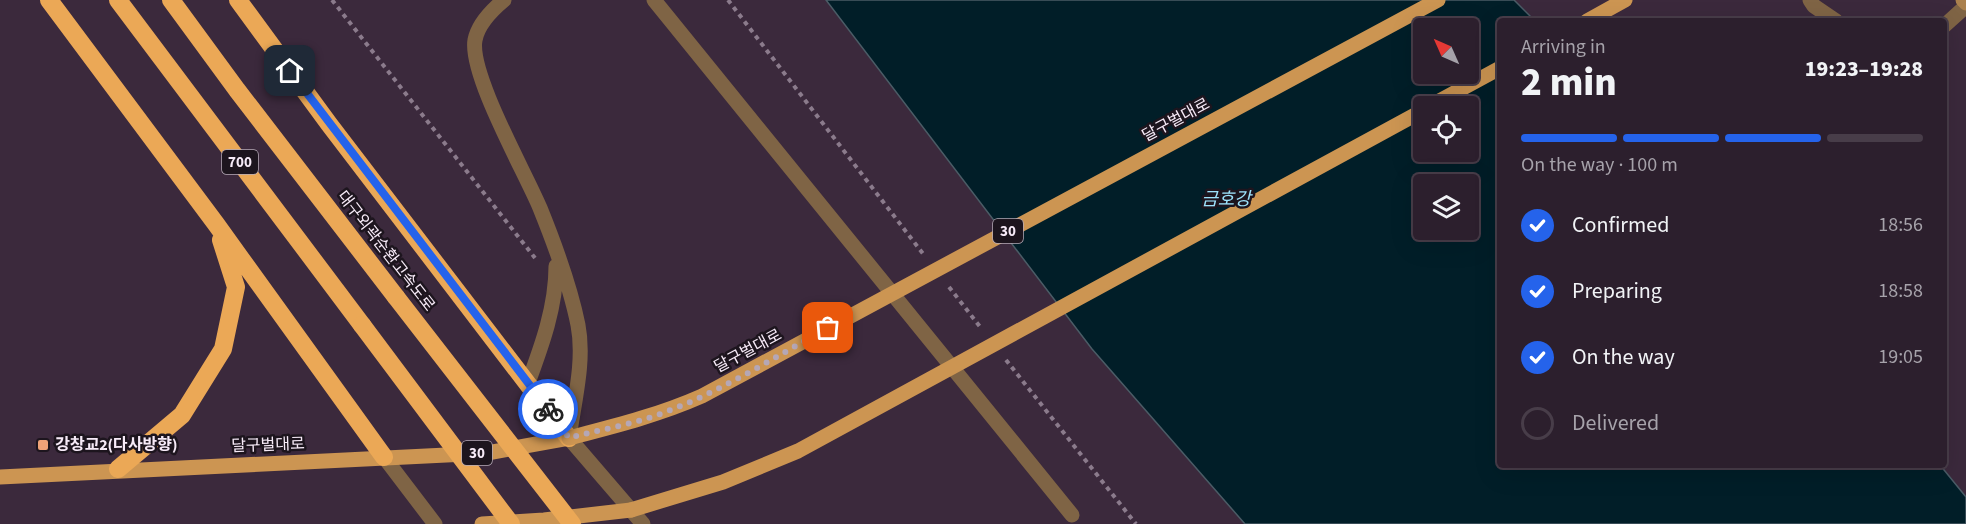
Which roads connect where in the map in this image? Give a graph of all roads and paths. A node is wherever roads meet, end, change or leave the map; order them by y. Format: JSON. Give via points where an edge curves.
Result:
{"nodes":[{"id":1,"x":49,"y":0,"type":"edge"},
{"id":2,"x":118,"y":0,"type":"edge"},
{"id":3,"x":171,"y":0,"type":"edge"},
{"id":4,"x":238,"y":0,"type":"edge"},
{"id":5,"x":332,"y":0,"type":"edge"},
{"id":6,"x":504,"y":0,"type":"edge"},
{"id":7,"x":654,"y":0,"type":"edge"},
{"id":8,"x":1438,"y":0,"type":"edge"},
{"id":9,"x":1625,"y":0,"type":"edge"},
{"id":10,"x":1810,"y":0,"type":"edge"},
{"id":11,"x":1965,"y":3,"type":"edge"},
{"id":12,"x":1592,"y":18,"type":"edge"},
{"id":13,"x":1832,"y":18,"type":"edge"},
{"id":14,"x":1947,"y":23,"type":"edge"},
{"id":15,"x":1497,"y":70,"type":"edge"},
{"id":16,"x":1448,"y":96,"type":"edge"},
{"id":17,"x":1413,"y":116,"type":"edge"},
{"id":18,"x":216,"y":224,"type":"junction"},
{"id":19,"x":556,"y":251,"type":"junction"},
{"id":20,"x":556,"y":285,"type":"junction"},
{"id":21,"x":528,"y":383,"type":"junction"},
{"id":22,"x":569,"y":438,"type":"junction"},
{"id":23,"x":384,"y":457,"type":"junction"},
{"id":24,"x":118,"y":469,"type":"junction"},
{"id":25,"x":0,"y":477,"type":"edge"},
{"id":26,"x":631,"y":510,"type":"junction"},
{"id":27,"x":1072,"y":515,"type":"dead end"},
{"id":28,"x":435,"y":524,"type":"edge"},
{"id":29,"x":482,"y":524,"type":"edge"},
{"id":30,"x":511,"y":524,"type":"edge"},
{"id":31,"x":572,"y":524,"type":"edge"},
{"id":32,"x":643,"y":524,"type":"edge"}],
"edges":[{"from":1,"to":18,"type":"highway"},
{"from":2,"to":30,"type":"highway","number":"700","bridge":true},
{"from":3,"to":31,"type":"highway","name":"대구외곽순환고속도로","number":"700","bridge":true},
{"from":4,"to":21,"type":"highway"},
{"from":5,"to":20,"type":"path"},
{"from":6,"to":19,"type":"street","via":[[481,25],[475,41],[476,62]]},
{"from":7,"to":27,"type":"street"},
{"from":8,"to":22,"type":"main road","name":"달구벌대로","number":"30","bridge":true,"via":[[702,396],[636,422]]},
{"from":9,"to":12,"type":"main road"},
{"from":10,"to":13,"type":"street"},
{"from":11,"to":14,"type":"street"},
{"from":15,"to":16,"type":"main road"},
{"from":17,"to":26,"type":"main road","bridge":true,"via":[[798,451],[723,482]]},
{"from":18,"to":23,"type":"highway"},
{"from":18,"to":24,"type":"highway","via":[[236,286],[223,349],[182,415]]},
{"from":19,"to":20,"type":"street"},
{"from":19,"to":22,"type":"street","via":[[578,328],[579,372]]},
{"from":20,"to":21,"type":"street"},
{"from":21,"to":22,"type":"highway"},
{"from":22,"to":23,"type":"main road","name":"달구벌대로","number":"30","via":[[487,453]]},
{"from":22,"to":26,"type":"street"},
{"from":23,"to":24,"type":"main road","name":"달구벌대로","number":"30"},
{"from":23,"to":28,"type":"street"},
{"from":24,"to":25,"type":"main road","name":"달구벌대로","number":"30"},
{"from":26,"to":29,"type":"main road"},
{"from":26,"to":32,"type":"street"}]}
